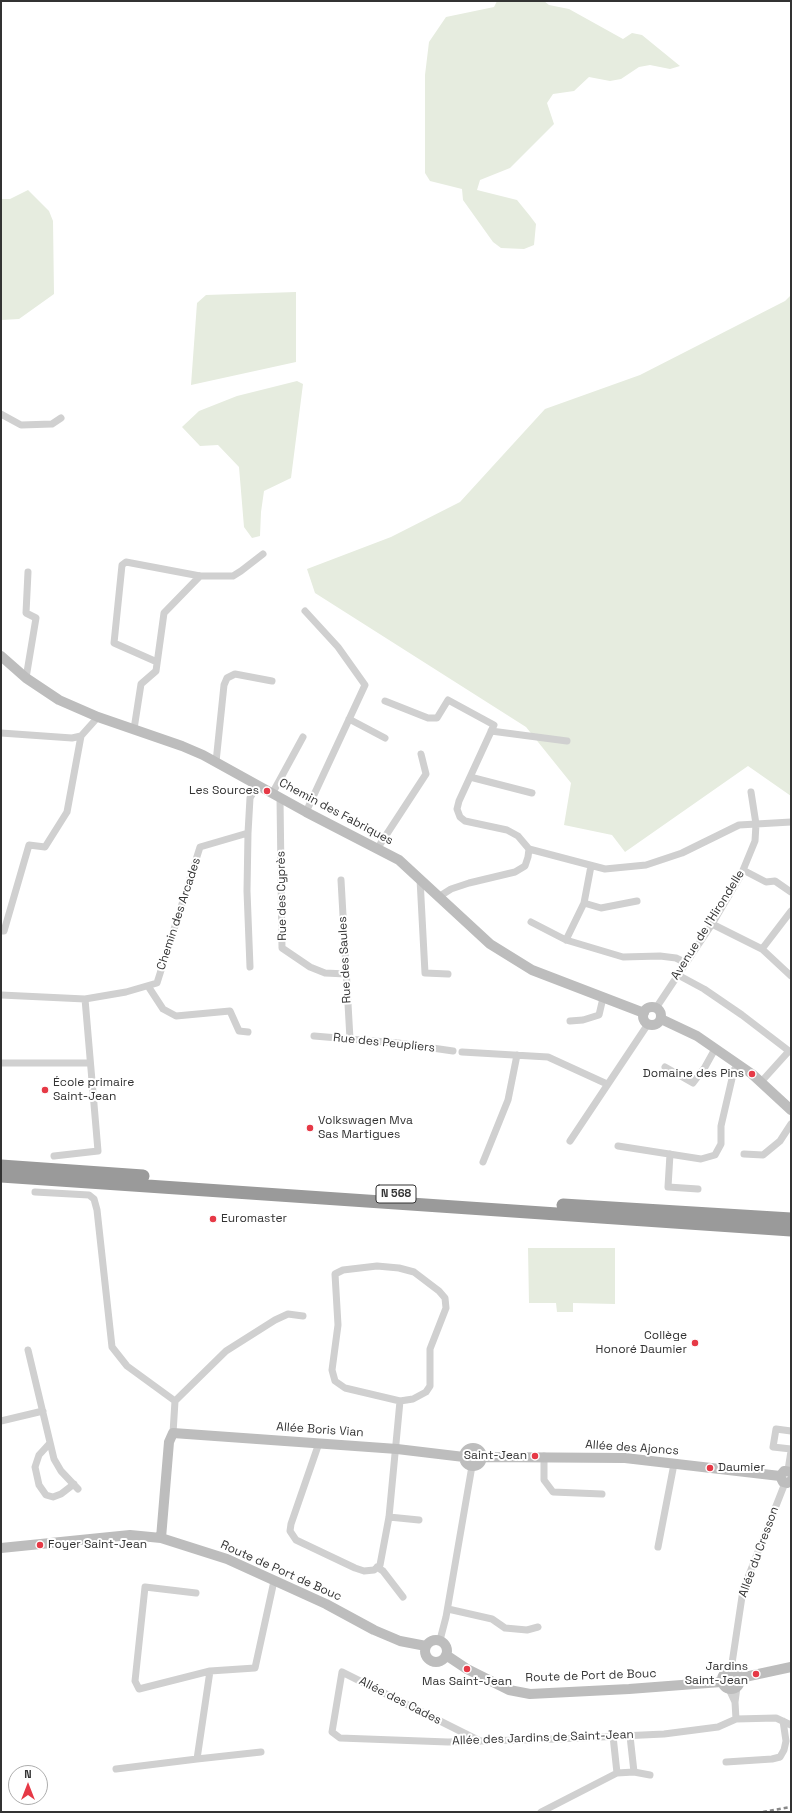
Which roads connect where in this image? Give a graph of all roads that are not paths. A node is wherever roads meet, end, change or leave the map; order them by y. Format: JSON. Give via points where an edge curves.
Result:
{"nodes":[{"id":1,"x":1,"y":414,"type":"edge"},
{"id":2,"x":61,"y":418,"type":"dead end"},
{"id":3,"x":263,"y":554,"type":"dead end"},
{"id":4,"x":28,"y":572,"type":"dead end"},
{"id":5,"x":200,"y":576,"type":"junction"},
{"id":6,"x":305,"y":611,"type":"dead end"},
{"id":7,"x":1,"y":656,"type":"edge"},
{"id":8,"x":157,"y":662,"type":"junction"},
{"id":9,"x":26,"y":678,"type":"junction"},
{"id":10,"x":272,"y":681,"type":"dead end"},
{"id":11,"x":385,"y":701,"type":"dead end"},
{"id":12,"x":98,"y":716,"type":"junction"},
{"id":13,"x":349,"y":719,"type":"junction"},
{"id":14,"x":493,"y":728,"type":"junction"},
{"id":15,"x":134,"y":729,"type":"junction"},
{"id":16,"x":1,"y":733,"type":"edge"},
{"id":17,"x":81,"y":736,"type":"junction"},
{"id":18,"x":303,"y":736,"type":"dead end"},
{"id":19,"x":385,"y":738,"type":"dead end"},
{"id":20,"x":567,"y":741,"type":"dead end"},
{"id":21,"x":421,"y":754,"type":"dead end"},
{"id":22,"x":216,"y":762,"type":"junction"},
{"id":23,"x":470,"y":777,"type":"junction"},
{"id":24,"x":257,"y":786,"type":"junction"},
{"id":25,"x":751,"y":792,"type":"dead end"},
{"id":26,"x":532,"y":793,"type":"dead end"},
{"id":27,"x":276,"y":796,"type":"junction"},
{"id":28,"x":306,"y":812,"type":"junction"},
{"id":29,"x":791,"y":822,"type":"edge"},
{"id":30,"x":756,"y":824,"type":"junction"},
{"id":31,"x":248,"y":833,"type":"junction"},
{"id":32,"x":377,"y":849,"type":"junction"},
{"id":33,"x":529,"y":849,"type":"junction"},
{"id":34,"x":591,"y":866,"type":"junction"},
{"id":35,"x":743,"y":870,"type":"junction"},
{"id":36,"x":420,"y":879,"type":"junction"},
{"id":37,"x":341,"y":880,"type":"dead end"},
{"id":38,"x":791,"y":892,"type":"edge"},
{"id":39,"x":440,"y":896,"type":"junction"},
{"id":40,"x":637,"y":901,"type":"dead end"},
{"id":41,"x":584,"y":903,"type":"junction"},
{"id":42,"x":791,"y":911,"type":"edge"},
{"id":43,"x":530,"y":922,"type":"dead end"},
{"id":44,"x":712,"y":924,"type":"junction"},
{"id":45,"x":1,"y":931,"type":"edge"},
{"id":46,"x":566,"y":940,"type":"junction"},
{"id":47,"x":762,"y":949,"type":"junction"},
{"id":48,"x":686,"y":963,"type":"junction"},
{"id":49,"x":250,"y":967,"type":"dead end"},
{"id":50,"x":346,"y":974,"type":"junction"},
{"id":51,"x":448,"y":974,"type":"dead end"},
{"id":52,"x":678,"y":975,"type":"junction"},
{"id":53,"x":791,"y":976,"type":"edge"},
{"id":54,"x":148,"y":986,"type":"junction"},
{"id":55,"x":1,"y":995,"type":"edge"},
{"id":56,"x":603,"y":998,"type":"junction"},
{"id":57,"x":85,"y":999,"type":"junction"},
{"id":58,"x":656,"y":1008,"type":"junction"},
{"id":59,"x":644,"y":1013,"type":"junction"},
{"id":60,"x":661,"y":1019,"type":"junction"},
{"id":61,"x":570,"y":1020,"type":"dead end"},
{"id":62,"x":648,"y":1024,"type":"junction"},
{"id":63,"x":248,"y":1032,"type":"dead end"},
{"id":64,"x":314,"y":1036,"type":"dead end"},
{"id":65,"x":350,"y":1039,"type":"junction"},
{"id":66,"x":715,"y":1049,"type":"junction"},
{"id":67,"x":453,"y":1051,"type":"dead end"},
{"id":68,"x":462,"y":1052,"type":"dead end"},
{"id":69,"x":790,"y":1052,"type":"edge"},
{"id":70,"x":517,"y":1055,"type":"junction"},
{"id":71,"x":1,"y":1063,"type":"edge"},
{"id":72,"x":90,"y":1063,"type":"junction"},
{"id":73,"x":738,"y":1065,"type":"junction"},
{"id":74,"x":665,"y":1067,"type":"dead end"},
{"id":75,"x":761,"y":1082,"type":"junction"},
{"id":76,"x":607,"y":1084,"type":"junction"},
{"id":77,"x":791,"y":1110,"type":"edge"},
{"id":78,"x":791,"y":1124,"type":"edge"},
{"id":79,"x":570,"y":1141,"type":"dead end"},
{"id":80,"x":618,"y":1146,"type":"dead end"},
{"id":81,"x":670,"y":1154,"type":"junction"},
{"id":82,"x":744,"y":1154,"type":"dead end"},
{"id":83,"x":54,"y":1156,"type":"dead end"},
{"id":84,"x":483,"y":1162,"type":"dead end"},
{"id":85,"x":1,"y":1166,"type":"edge"},
{"id":86,"x":1,"y":1176,"type":"edge"},
{"id":87,"x":698,"y":1189,"type":"dead end"},
{"id":88,"x":35,"y":1192,"type":"dead end"},
{"id":89,"x":791,"y":1220,"type":"edge"},
{"id":90,"x":791,"y":1230,"type":"edge"},
{"id":91,"x":303,"y":1316,"type":"dead end"},
{"id":92,"x":28,"y":1350,"type":"dead end"},
{"id":93,"x":174,"y":1401,"type":"junction"},
{"id":94,"x":400,"y":1401,"type":"junction"},
{"id":95,"x":43,"y":1411,"type":"junction"},
{"id":96,"x":1,"y":1421,"type":"edge"},
{"id":97,"x":791,"y":1431,"type":"edge"},
{"id":98,"x":173,"y":1432,"type":"junction"},
{"id":99,"x":50,"y":1443,"type":"junction"},
{"id":100,"x":319,"y":1443,"type":"junction"},
{"id":101,"x":397,"y":1449,"type":"junction"},
{"id":102,"x":791,"y":1450,"type":"edge"},
{"id":103,"x":544,"y":1456,"type":"junction"},
{"id":104,"x":464,"y":1457,"type":"junction"},
{"id":105,"x":482,"y":1457,"type":"junction"},
{"id":106,"x":674,"y":1464,"type":"junction"},
{"id":107,"x":472,"y":1466,"type":"junction"},
{"id":108,"x":787,"y":1476,"type":"edge"},
{"id":109,"x":602,"y":1494,"type":"dead end"},
{"id":110,"x":389,"y":1516,"type":"junction"},
{"id":111,"x":419,"y":1520,"type":"dead end"},
{"id":112,"x":161,"y":1538,"type":"junction"},
{"id":113,"x":658,"y":1547,"type":"dead end"},
{"id":114,"x":1,"y":1548,"type":"edge"},
{"id":115,"x":377,"y":1567,"type":"junction"},
{"id":116,"x":274,"y":1581,"type":"junction"},
{"id":117,"x":196,"y":1593,"type":"dead end"},
{"id":118,"x":403,"y":1597,"type":"dead end"},
{"id":119,"x":448,"y":1609,"type":"junction"},
{"id":120,"x":538,"y":1627,"type":"dead end"},
{"id":121,"x":440,"y":1640,"type":"junction"},
{"id":122,"x":426,"y":1646,"type":"junction"},
{"id":123,"x":446,"y":1655,"type":"junction"},
{"id":124,"x":791,"y":1667,"type":"edge"},
{"id":125,"x":731,"y":1670,"type":"junction"},
{"id":126,"x":210,"y":1671,"type":"junction"},
{"id":127,"x":732,"y":1684,"type":"junction"},
{"id":128,"x":736,"y":1720,"type":"junction"},
{"id":129,"x":783,"y":1721,"type":"junction"},
{"id":130,"x":791,"y":1724,"type":"edge"},
{"id":131,"x":332,"y":1732,"type":"joint"},
{"id":132,"x":613,"y":1736,"type":"junction"},
{"id":133,"x":630,"y":1736,"type":"junction"},
{"id":134,"x":480,"y":1741,"type":"junction"},
{"id":135,"x":261,"y":1752,"type":"dead end"},
{"id":136,"x":197,"y":1759,"type":"junction"},
{"id":137,"x":726,"y":1762,"type":"dead end"},
{"id":138,"x":116,"y":1769,"type":"dead end"},
{"id":139,"x":634,"y":1772,"type":"junction"},
{"id":140,"x":617,"y":1773,"type":"junction"},
{"id":141,"x":650,"y":1775,"type":"dead end"},
{"id":142,"x":541,"y":1812,"type":"edge"}],
"edges":[{"from":1,"to":2,"type":"street","via":[[21,425],[52,424]]},
{"from":3,"to":5,"type":"street","via":[[233,576]]},
{"from":4,"to":9,"type":"street","via":[[26,613],[36,618]]},
{"from":5,"to":8,"type":"street","via":[[164,613]]},
{"from":5,"to":8,"type":"street","via":[[126,562],[122,565],[114,643]]},
{"from":6,"to":13,"type":"street","via":[[338,647],[365,685]]},
{"from":7,"to":9,"type":"street","name":"Chemin des Fabriques"},
{"from":8,"to":15,"type":"street","via":[[156,670],[141,684]]},
{"from":9,"to":12,"type":"street","name":"Chemin des Fabriques","via":[[59,700]]},
{"from":10,"to":22,"type":"street","via":[[235,674],[227,678],[224,685]]},
{"from":11,"to":14,"type":"street","via":[[428,718],[437,718],[448,700]]},
{"from":12,"to":15,"type":"street","name":"Chemin des Fabriques"},
{"from":12,"to":17,"type":"street"},
{"from":13,"to":19,"type":"street"},
{"from":13,"to":28,"type":"street"},
{"from":14,"to":20,"type":"street"},
{"from":14,"to":23,"type":"street"},
{"from":15,"to":22,"type":"street","name":"Chemin des Fabriques","via":[[182,746]]},
{"from":16,"to":17,"type":"street","via":[[72,738]]},
{"from":17,"to":45,"type":"street","via":[[67,812],[45,847],[29,845],[4,931]]},
{"from":18,"to":27,"type":"street"},
{"from":21,"to":32,"type":"street","via":[[426,774]]},
{"from":22,"to":24,"type":"street","name":"Chemin des Fabriques"},
{"from":23,"to":26,"type":"street"},
{"from":23,"to":33,"type":"street","via":[[459,800],[457,809],[460,817],[465,821],[507,830],[518,836]]},
{"from":24,"to":27,"type":"street","name":"Chemin des Fabriques"},
{"from":24,"to":31,"type":"street","via":[[250,798]]},
{"from":25,"to":30,"type":"street","name":"Avenue de l'Hirondelle"},
{"from":27,"to":28,"type":"street","name":"Chemin des Fabriques"},
{"from":27,"to":50,"type":"street","name":"Rue des Cyprès","via":[[282,948],[310,967],[325,973]]},
{"from":28,"to":32,"type":"street","name":"Chemin des Fabriques"},
{"from":29,"to":30,"type":"street"},
{"from":30,"to":34,"type":"street","via":[[739,825],[682,854],[646,865],[605,869]]},
{"from":30,"to":35,"type":"street","name":"Avenue de l'Hirondelle","via":[[755,841]]},
{"from":31,"to":49,"type":"street"},
{"from":31,"to":54,"type":"street","name":"Chemin des Arcades","via":[[200,847],[157,983]]},
{"from":32,"to":36,"type":"street","name":"Chemin des Fabriques","via":[[399,860]]},
{"from":33,"to":34,"type":"street"},
{"from":33,"to":39,"type":"street","via":[[525,866],[515,872],[463,885]]},
{"from":34,"to":41,"type":"street"},
{"from":35,"to":38,"type":"street","via":[[766,882],[775,881]]},
{"from":35,"to":44,"type":"street","name":"Avenue de l'Hirondelle"},
{"from":36,"to":39,"type":"street","name":"Chemin des Fabriques"},
{"from":36,"to":51,"type":"street","via":[[425,973]]},
{"from":37,"to":50,"type":"street","name":"Rue des Saules"},
{"from":39,"to":56,"type":"street","name":"Chemin des Fabriques","via":[[490,944],[532,970]]},
{"from":40,"to":41,"type":"street","via":[[601,908]]},
{"from":41,"to":46,"type":"street"},
{"from":42,"to":47,"type":"street"},
{"from":43,"to":46,"type":"street"},
{"from":44,"to":47,"type":"street"},
{"from":44,"to":48,"type":"street","name":"Avenue de l'Hirondelle"},
{"from":46,"to":48,"type":"street","via":[[623,957],[660,956],[676,958]]},
{"from":47,"to":53,"type":"street"},
{"from":48,"to":52,"type":"street","name":"Avenue de l'Hirondelle"},
{"from":50,"to":65,"type":"street","name":"Rue des Saules"},
{"from":52,"to":58,"type":"street","name":"Avenue de l'Hirondelle"},
{"from":52,"to":69,"type":"street","via":[[742,1015]]},
{"from":54,"to":57,"type":"street"},
{"from":54,"to":63,"type":"street","via":[[163,1009],[176,1016],[230,1011],[239,1031]]},
{"from":55,"to":57,"type":"street"},
{"from":56,"to":59,"type":"street","name":"Chemin des Fabriques"},
{"from":56,"to":61,"type":"street","via":[[599,1015],[583,1020]]},
{"from":57,"to":72,"type":"street"},
{"from":58,"to":59,"type":"street","via":[[648,1008]]},
{"from":58,"to":60,"type":"street","via":[[660,1011]]},
{"from":59,"to":62,"type":"street","via":[[644,1020]]},
{"from":60,"to":62,"type":"street","via":[[656,1025]]},
{"from":60,"to":66,"type":"street","via":[[697,1036]]},
{"from":62,"to":76,"type":"street"},
{"from":64,"to":65,"type":"street","name":"Rue des Peupliers"},
{"from":65,"to":67,"type":"street","name":"Rue des Peupliers"},
{"from":66,"to":73,"type":"street"},
{"from":66,"to":74,"type":"street","via":[[693,1083]]},
{"from":68,"to":70,"type":"street"},
{"from":69,"to":75,"type":"street"},
{"from":70,"to":76,"type":"street","via":[[548,1057]]},
{"from":70,"to":84,"type":"street","via":[[508,1100]]},
{"from":71,"to":72,"type":"street"},
{"from":72,"to":83,"type":"street","via":[[98,1151]]},
{"from":73,"to":75,"type":"street"},
{"from":73,"to":81,"type":"street","via":[[734,1070],[721,1126],[721,1144],[714,1155],[701,1159]]},
{"from":75,"to":77,"type":"street"},
{"from":76,"to":79,"type":"street"},
{"from":78,"to":82,"type":"street","via":[[780,1141],[764,1155]]},
{"from":80,"to":81,"type":"street"},
{"from":81,"to":87,"type":"street","via":[[668,1187]]},
{"from":85,"to":89,"type":"highway","number":"N 568"},
{"from":86,"to":90,"type":"highway","number":"N 568"},
{"from":88,"to":93,"type":"street","via":[[89,1195],[94,1199],[112,1347],[127,1366]]},
{"from":91,"to":93,"type":"street","via":[[288,1314],[226,1351]]},
{"from":92,"to":95,"type":"street"},
{"from":93,"to":98,"type":"street"},
{"from":94,"to":94,"type":"street","via":[[345,1388],[336,1381],[332,1370],[338,1325],[335,1274],[343,1270],[377,1266],[414,1272],[439,1290],[445,1298],[446,1308],[431,1343],[430,1386],[426,1392]]},
{"from":94,"to":101,"type":"street"},
{"from":95,"to":96,"type":"street"},
{"from":95,"to":99,"type":"street"},
{"from":97,"to":102,"type":"street","name":"Allée du Cresson","via":[[776,1429],[773,1447]]},
{"from":98,"to":100,"type":"street","name":"Allée Boris Vian"},
{"from":98,"to":112,"type":"street","via":[[169,1442]]},
{"from":99,"to":99,"type":"street","via":[[38,1455],[35,1467],[39,1485],[46,1495],[53,1497],[76,1487],[54,1459]]},
{"from":100,"to":101,"type":"street","name":"Allée Boris Vian"},
{"from":100,"to":115,"type":"street","via":[[290,1531],[296,1540],[355,1568],[374,1570]]},
{"from":101,"to":104,"type":"street","name":"Allée Boris Vian"},
{"from":101,"to":110,"type":"street"},
{"from":102,"to":108,"type":"street","name":"Allée du Cresson"},
{"from":103,"to":105,"type":"street","name":"Allée des Ajoncs"},
{"from":103,"to":106,"type":"street","name":"Allée des Ajoncs","via":[[626,1458]]},
{"from":103,"to":109,"type":"street","via":[[544,1480],[553,1492]]},
{"from":104,"to":105,"type":"street","via":[[467,1450],[473,1448],[479,1450]]},
{"from":104,"to":107,"type":"street","via":[[466,1464]]},
{"from":105,"to":107,"type":"street","via":[[480,1463]]},
{"from":106,"to":108,"type":"street","name":"Allée des Ajoncs"},
{"from":106,"to":113,"type":"street"},
{"from":107,"to":119,"type":"street"},
{"from":108,"to":125,"type":"street","name":"Allée du Cresson","via":[[743,1590]]},
{"from":110,"to":111,"type":"street"},
{"from":110,"to":115,"type":"street","via":[[380,1565]]},
{"from":112,"to":114,"type":"street","name":"Route de Port de Bouc","via":[[130,1536]]},
{"from":112,"to":116,"type":"street","name":"Route de Port de Bouc","via":[[227,1559]]},
{"from":115,"to":118,"type":"street"},
{"from":116,"to":122,"type":"street","name":"Route de Port de Bouc","via":[[326,1604],[374,1630],[400,1641]]},
{"from":116,"to":126,"type":"street","via":[[255,1668]]},
{"from":117,"to":126,"type":"street","via":[[145,1587],[135,1681],[139,1689]]},
{"from":119,"to":120,"type":"street","via":[[492,1619],[505,1628],[527,1630]]},
{"from":119,"to":121,"type":"street"},
{"from":121,"to":122,"type":"street","via":[[430,1641]]},
{"from":121,"to":123,"type":"street","via":[[446,1645]]},
{"from":122,"to":123,"type":"street","via":[[425,1653],[431,1661],[442,1661]]},
{"from":123,"to":127,"type":"street","name":"Route de Port de Bouc","via":[[467,1669],[509,1690],[530,1694]]},
{"from":124,"to":127,"type":"street","name":"Route de Port de Bouc"},
{"from":125,"to":127,"type":"street","via":[[737,1673]]},
{"from":125,"to":127,"type":"street","via":[[724,1674]]},
{"from":126,"to":136,"type":"street"},
{"from":127,"to":128,"type":"street"},
{"from":128,"to":129,"type":"street","via":[[776,1718]]},
{"from":128,"to":133,"type":"street","name":"Allée des Jardins de Saint-Jean","via":[[718,1728]]},
{"from":129,"to":130,"type":"street"},
{"from":129,"to":137,"type":"street","via":[[786,1742],[780,1756],[772,1759]]},
{"from":131,"to":134,"type":"street","name":"Allée des Jardins de Saint-Jean","via":[[340,1738]]},
{"from":131,"to":134,"type":"street","name":"Allée des Cades","via":[[342,1672]]},
{"from":132,"to":133,"type":"street","name":"Allée des Jardins de Saint-Jean"},
{"from":132,"to":134,"type":"street","name":"Allée des Jardins de Saint-Jean"},
{"from":132,"to":140,"type":"street"},
{"from":133,"to":139,"type":"street"},
{"from":135,"to":136,"type":"street"},
{"from":136,"to":138,"type":"street"},
{"from":139,"to":140,"type":"street"},
{"from":139,"to":141,"type":"street"},
{"from":140,"to":142,"type":"street"}]}
